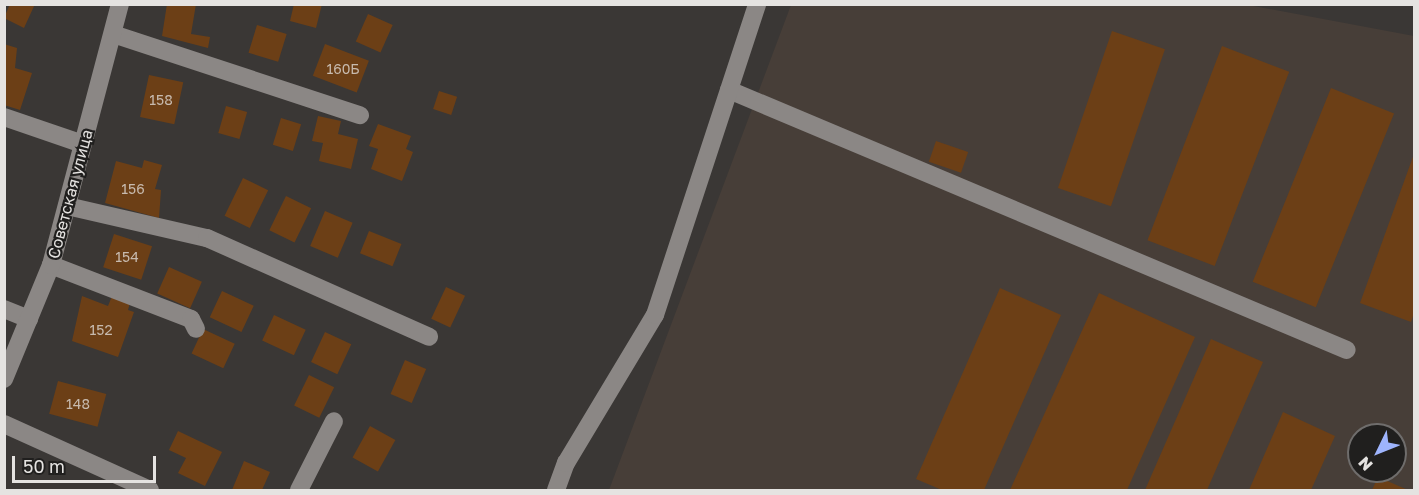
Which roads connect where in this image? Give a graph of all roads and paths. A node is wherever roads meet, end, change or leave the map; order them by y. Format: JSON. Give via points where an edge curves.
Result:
{"nodes":[{"id":1,"x":120,"y":4,"type":"edge"},
{"id":2,"x":757,"y":4,"type":"edge"},
{"id":3,"x":113,"y":34,"type":"junction"},
{"id":4,"x":729,"y":90,"type":"junction"},
{"id":5,"x":360,"y":116,"type":"dead end"},
{"id":6,"x":4,"y":117,"type":"edge"},
{"id":7,"x":83,"y":144,"type":"junction"},
{"id":8,"x":67,"y":206,"type":"junction"},
{"id":9,"x":51,"y":265,"type":"junction"},
{"id":10,"x":4,"y":309,"type":"edge"},
{"id":11,"x":29,"y":319,"type":"junction"},
{"id":12,"x":196,"y":329,"type":"dead end"},
{"id":13,"x":429,"y":337,"type":"dead end"},
{"id":14,"x":1347,"y":350,"type":"dead end"},
{"id":15,"x":4,"y":379,"type":"edge"},
{"id":16,"x":334,"y":421,"type":"dead end"},
{"id":17,"x":4,"y":424,"type":"edge"},
{"id":18,"x":150,"y":490,"type":"edge"},
{"id":19,"x":299,"y":490,"type":"edge"},
{"id":20,"x":556,"y":490,"type":"edge"}],
"edges":[{"from":1,"to":3,"type":"street","name":"Советская улица"},
{"from":2,"to":4,"type":"street"},
{"from":3,"to":5,"type":"street"},
{"from":3,"to":7,"type":"street","name":"Советская улица"},
{"from":4,"to":14,"type":"street"},
{"from":4,"to":20,"type":"street","via":[[656,315],[566,463]]},
{"from":6,"to":7,"type":"street"},
{"from":7,"to":8,"type":"street","name":"Советская улица"},
{"from":8,"to":9,"type":"street","name":"Советская улица"},
{"from":8,"to":13,"type":"street","via":[[207,238]]},
{"from":9,"to":11,"type":"street","name":"Советская улица"},
{"from":9,"to":12,"type":"street","via":[[191,319]]},
{"from":10,"to":11,"type":"street"},
{"from":11,"to":15,"type":"street","name":"Советская улица"},
{"from":16,"to":19,"type":"street"},
{"from":17,"to":18,"type":"street"}]}
